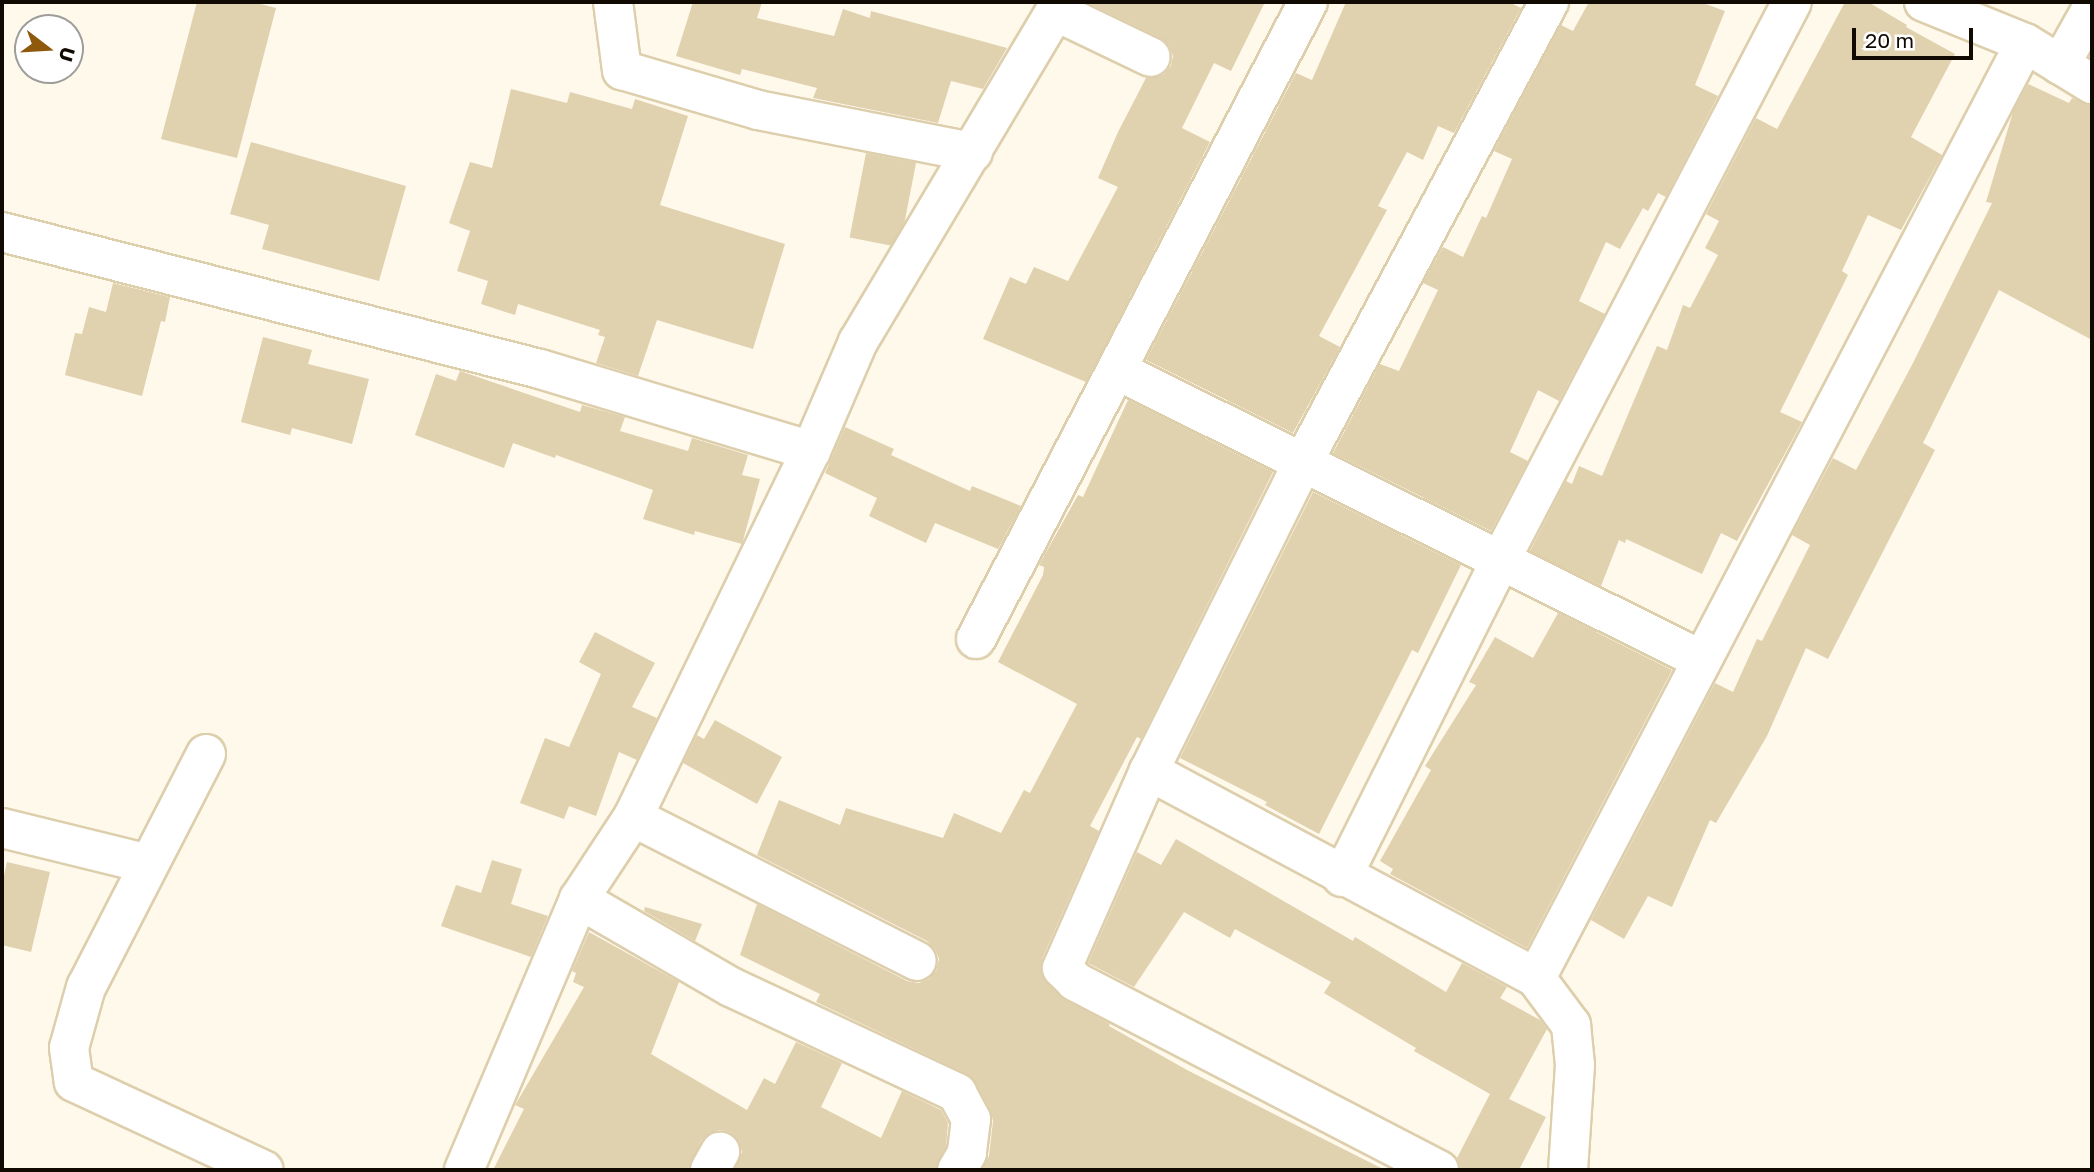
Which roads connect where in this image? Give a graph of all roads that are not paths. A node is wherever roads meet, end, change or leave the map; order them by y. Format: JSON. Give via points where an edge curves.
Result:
{"nodes":[{"id":1,"x":613,"y":2,"type":"edge"},
{"id":2,"x":1308,"y":2,"type":"edge"},
{"id":3,"x":1549,"y":2,"type":"edge"},
{"id":4,"x":1791,"y":2,"type":"edge"},
{"id":5,"x":1924,"y":2,"type":"edge"},
{"id":6,"x":1058,"y":7,"type":"edge"},
{"id":7,"x":2092,"y":8,"type":"edge"},
{"id":8,"x":2025,"y":43,"type":"junction"},
{"id":9,"x":1151,"y":57,"type":"dead end"},
{"id":10,"x":2076,"y":74,"type":"edge"},
{"id":11,"x":973,"y":152,"type":"junction"},
{"id":12,"x":2,"y":232,"type":"edge"},
{"id":13,"x":1118,"y":371,"type":"junction"},
{"id":14,"x":811,"y":451,"type":"junction"},
{"id":15,"x":1303,"y":462,"type":"junction"},
{"id":16,"x":1501,"y":559,"type":"junction"},
{"id":17,"x":976,"y":639,"type":"dead end"},
{"id":18,"x":1702,"y":660,"type":"junction"},
{"id":19,"x":206,"y":754,"type":"dead end"},
{"id":20,"x":1149,"y":771,"type":"junction"},
{"id":21,"x":633,"y":817,"type":"junction"},
{"id":22,"x":2,"y":828,"type":"edge"},
{"id":23,"x":149,"y":864,"type":"junction"},
{"id":24,"x":1342,"y":877,"type":"junction"},
{"id":25,"x":579,"y":899,"type":"junction"},
{"id":26,"x":917,"y":961,"type":"dead end"},
{"id":27,"x":1536,"y":978,"type":"junction"},
{"id":28,"x":264,"y":1170,"type":"edge"},
{"id":29,"x":464,"y":1170,"type":"edge"},
{"id":30,"x":957,"y":1170,"type":"edge"},
{"id":31,"x":1439,"y":1170,"type":"edge"},
{"id":32,"x":1568,"y":1170,"type":"edge"}],
"edges":[{"from":1,"to":11,"type":"street","via":[[622,70],[758,110]]},
{"from":2,"to":13,"type":"street"},
{"from":3,"to":15,"type":"street"},
{"from":4,"to":16,"type":"street"},
{"from":5,"to":8,"type":"street"},
{"from":6,"to":9,"type":"street"},
{"from":6,"to":11,"type":"street"},
{"from":7,"to":10,"type":"street"},
{"from":8,"to":10,"type":"street"},
{"from":8,"to":18,"type":"street"},
{"from":11,"to":14,"type":"street","via":[[858,342]]},
{"from":12,"to":14,"type":"street","via":[[540,369]]},
{"from":13,"to":15,"type":"street"},
{"from":13,"to":17,"type":"street"},
{"from":14,"to":21,"type":"street"},
{"from":15,"to":16,"type":"street"},
{"from":15,"to":20,"type":"street"},
{"from":16,"to":18,"type":"street"},
{"from":16,"to":24,"type":"street"},
{"from":18,"to":27,"type":"street"},
{"from":19,"to":23,"type":"street"},
{"from":20,"to":24,"type":"street"},
{"from":20,"to":31,"type":"street","via":[[1062,968],[1075,981]]},
{"from":21,"to":25,"type":"street"},
{"from":21,"to":26,"type":"street"},
{"from":22,"to":23,"type":"street"},
{"from":23,"to":28,"type":"street","via":[[86,987],[69,1048],[74,1082]]},
{"from":24,"to":27,"type":"street"},
{"from":25,"to":29,"type":"street"},
{"from":25,"to":30,"type":"street","via":[[731,987],[957,1093],[971,1119],[967,1153]]},
{"from":27,"to":32,"type":"street","via":[[1571,1026],[1574,1065]]}]}
